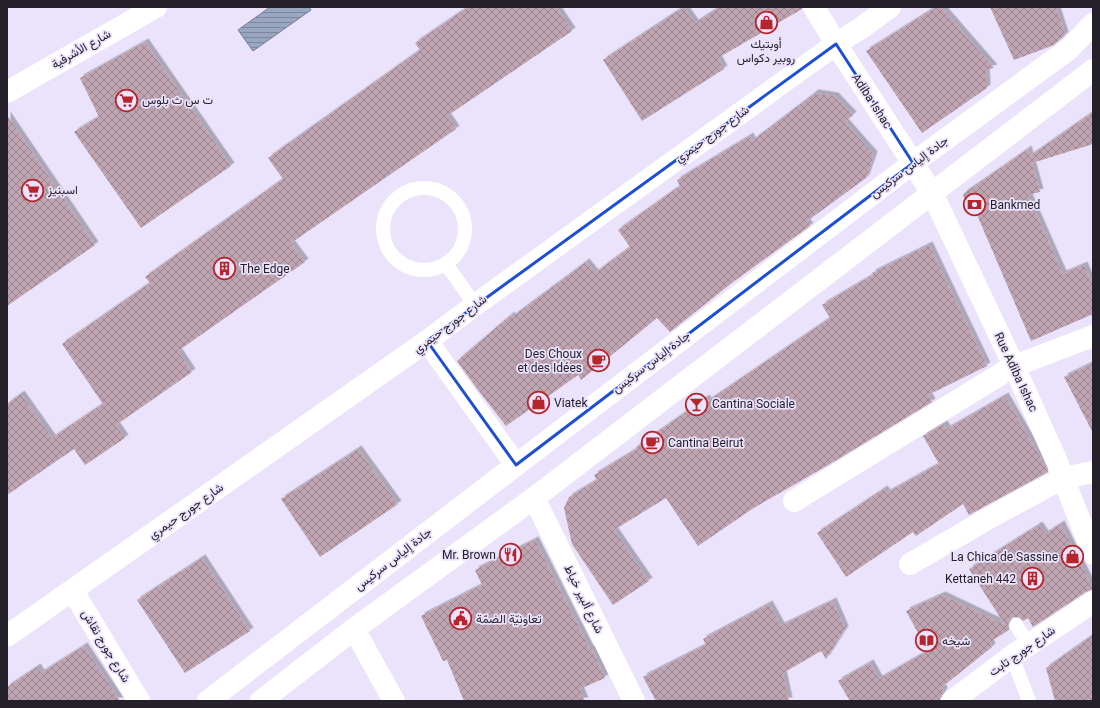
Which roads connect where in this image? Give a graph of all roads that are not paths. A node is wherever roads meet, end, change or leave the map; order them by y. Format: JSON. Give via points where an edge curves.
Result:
{"nodes":[{"id":1,"x":156,"y":7,"type":"edge"},
{"id":2,"x":814,"y":7,"type":"edge"},
{"id":3,"x":890,"y":7,"type":"edge"},
{"id":4,"x":1093,"y":24,"type":"edge"},
{"id":5,"x":836,"y":44,"type":"junction"},
{"id":6,"x":1092,"y":72,"type":"edge"},
{"id":7,"x":7,"y":92,"type":"edge"},
{"id":8,"x":913,"y":163,"type":"junction"},
{"id":9,"x":932,"y":193,"type":"junction"},
{"id":10,"x":446,"y":264,"type":"junction"},
{"id":11,"x":474,"y":305,"type":"junction"},
{"id":12,"x":1093,"y":336,"type":"edge"},
{"id":13,"x":427,"y":341,"type":"junction"},
{"id":14,"x":1014,"y":366,"type":"junction"},
{"id":15,"x":516,"y":464,"type":"junction"},
{"id":16,"x":1093,"y":472,"type":"edge"},
{"id":17,"x":1063,"y":478,"type":"junction"},
{"id":18,"x":534,"y":498,"type":"junction"},
{"id":19,"x":794,"y":501,"type":"dead end"},
{"id":20,"x":1093,"y":554,"type":"edge"},
{"id":21,"x":910,"y":564,"type":"dead end"},
{"id":22,"x":72,"y":590,"type":"junction"},
{"id":23,"x":1093,"y":602,"type":"edge"},
{"id":24,"x":1016,"y":625,"type":"dead end"},
{"id":25,"x":354,"y":629,"type":"junction"},
{"id":26,"x":7,"y":636,"type":"edge"},
{"id":27,"x":1020,"y":651,"type":"junction"},
{"id":28,"x":139,"y":701,"type":"edge"},
{"id":29,"x":208,"y":701,"type":"edge"},
{"id":30,"x":261,"y":701,"type":"edge"},
{"id":31,"x":394,"y":701,"type":"edge"},
{"id":32,"x":634,"y":701,"type":"edge"},
{"id":33,"x":952,"y":701,"type":"edge"},
{"id":34,"x":1029,"y":701,"type":"edge"}],
"edges":[{"from":1,"to":7,"type":"street","name":"شارع الأشرفية"},
{"from":2,"to":5,"type":"street","name":"Adiba Ishac"},
{"from":3,"to":5,"type":"street","name":"شارع جورج حيمري"},
{"from":4,"to":8,"type":"street","name":"جادة إلياس سركيس","via":[[1070,49]]},
{"from":5,"to":8,"type":"street","name":"Adiba Ishac"},
{"from":5,"to":11,"type":"street","name":"شارع جورج حيمري"},
{"from":6,"to":9,"type":"street"},
{"from":8,"to":9,"type":"street","name":"Adiba Ishac"},
{"from":8,"to":15,"type":"street","name":"جادة إلياس سركيس"},
{"from":9,"to":14,"type":"street","name":"Rue Adiba Ishac"},
{"from":9,"to":18,"type":"street"},
{"from":10,"to":10,"type":"lane","via":[[456,255],[463,243],[464,222],[457,204],[447,194],[435,188],[421,187],[408,190],[396,197],[387,208],[382,221],[386,248],[394,258],[406,266],[419,270],[433,269]]},
{"from":10,"to":11,"type":"lane"},
{"from":11,"to":13,"type":"street","name":"شارع جورج حيمري"},
{"from":12,"to":14,"type":"street"},
{"from":13,"to":15,"type":"street"},
{"from":13,"to":22,"type":"street","name":"شارع جورج حيمري"},
{"from":14,"to":17,"type":"street","name":"Rue Adiba Ishac"},
{"from":14,"to":19,"type":"street"},
{"from":15,"to":29,"type":"street","name":"جادة إلياس سركيس"},
{"from":16,"to":17,"type":"street"},
{"from":17,"to":20,"type":"street","name":"Rue Adiba Ishac"},
{"from":17,"to":21,"type":"street"},
{"from":18,"to":25,"type":"street"},
{"from":18,"to":32,"type":"street","name":"شارع ألبير خياط"},
{"from":22,"to":26,"type":"street","name":"شارع جورج حيمري"},
{"from":22,"to":28,"type":"street","name":"شارع جورج نقاش"},
{"from":23,"to":27,"type":"street","name":"شارع جورج تابت"},
{"from":24,"to":27,"type":"lane"},
{"from":25,"to":30,"type":"street"},
{"from":25,"to":31,"type":"street"},
{"from":27,"to":33,"type":"street","name":"شارع جورج تابت"},
{"from":27,"to":34,"type":"lane"}]}
